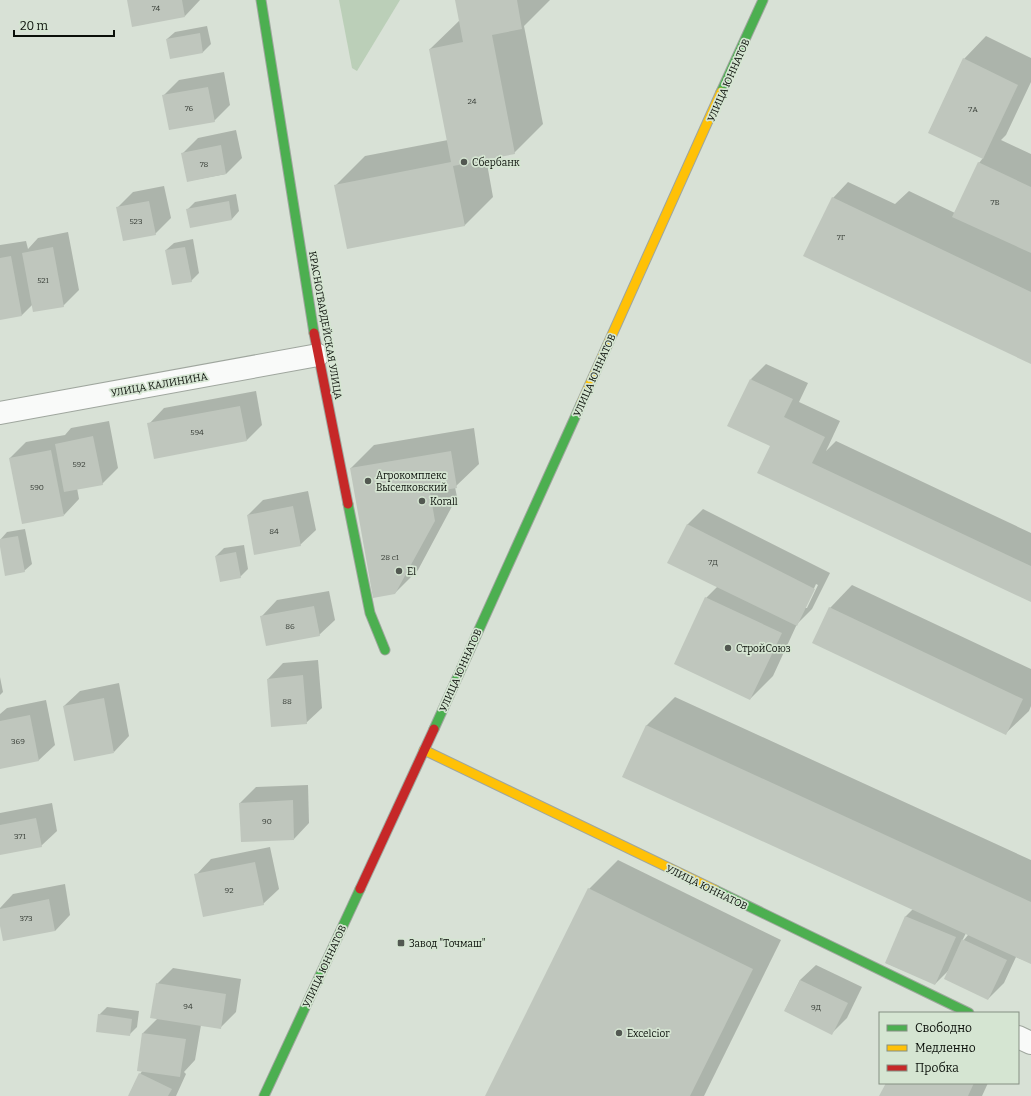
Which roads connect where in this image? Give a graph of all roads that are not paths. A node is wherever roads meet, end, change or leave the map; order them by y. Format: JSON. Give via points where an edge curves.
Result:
{"nodes":[{"id":1,"x":261,"y":0,"type":"edge"},
{"id":2,"x":763,"y":0,"type":"edge"},
{"id":3,"x":318,"y":355,"type":"junction"},
{"id":4,"x":0,"y":413,"type":"edge"},
{"id":5,"x":385,"y":650,"type":"dead end"},
{"id":6,"x":424,"y":750,"type":"junction"},
{"id":7,"x":967,"y":1012,"type":"edge"},
{"id":8,"x":1019,"y":1037,"type":"edge"},
{"id":9,"x":1031,"y":1043,"type":"edge"},
{"id":10,"x":264,"y":1096,"type":"edge"}],
"edges":[{"from":1,"to":3,"type":"street","name":"КРАСНОГВАРДЕЙСКАЯ УЛИЦА"},
{"from":2,"to":6,"type":"street","name":"УЛИЦА ЮННАТОВ"},
{"from":3,"to":4,"type":"street","name":"УЛИЦА КАЛИНИНА"},
{"from":3,"to":5,"type":"street","name":"КРАСНОГВАРДЕЙСКАЯ УЛИЦА","via":[[370,613]]},
{"from":6,"to":7,"type":"street","name":"УЛИЦА ЮННАТОВ"},
{"from":6,"to":10,"type":"street","name":"УЛИЦА ЮННАТОВ"},
{"from":8,"to":9,"type":"street"}]}
